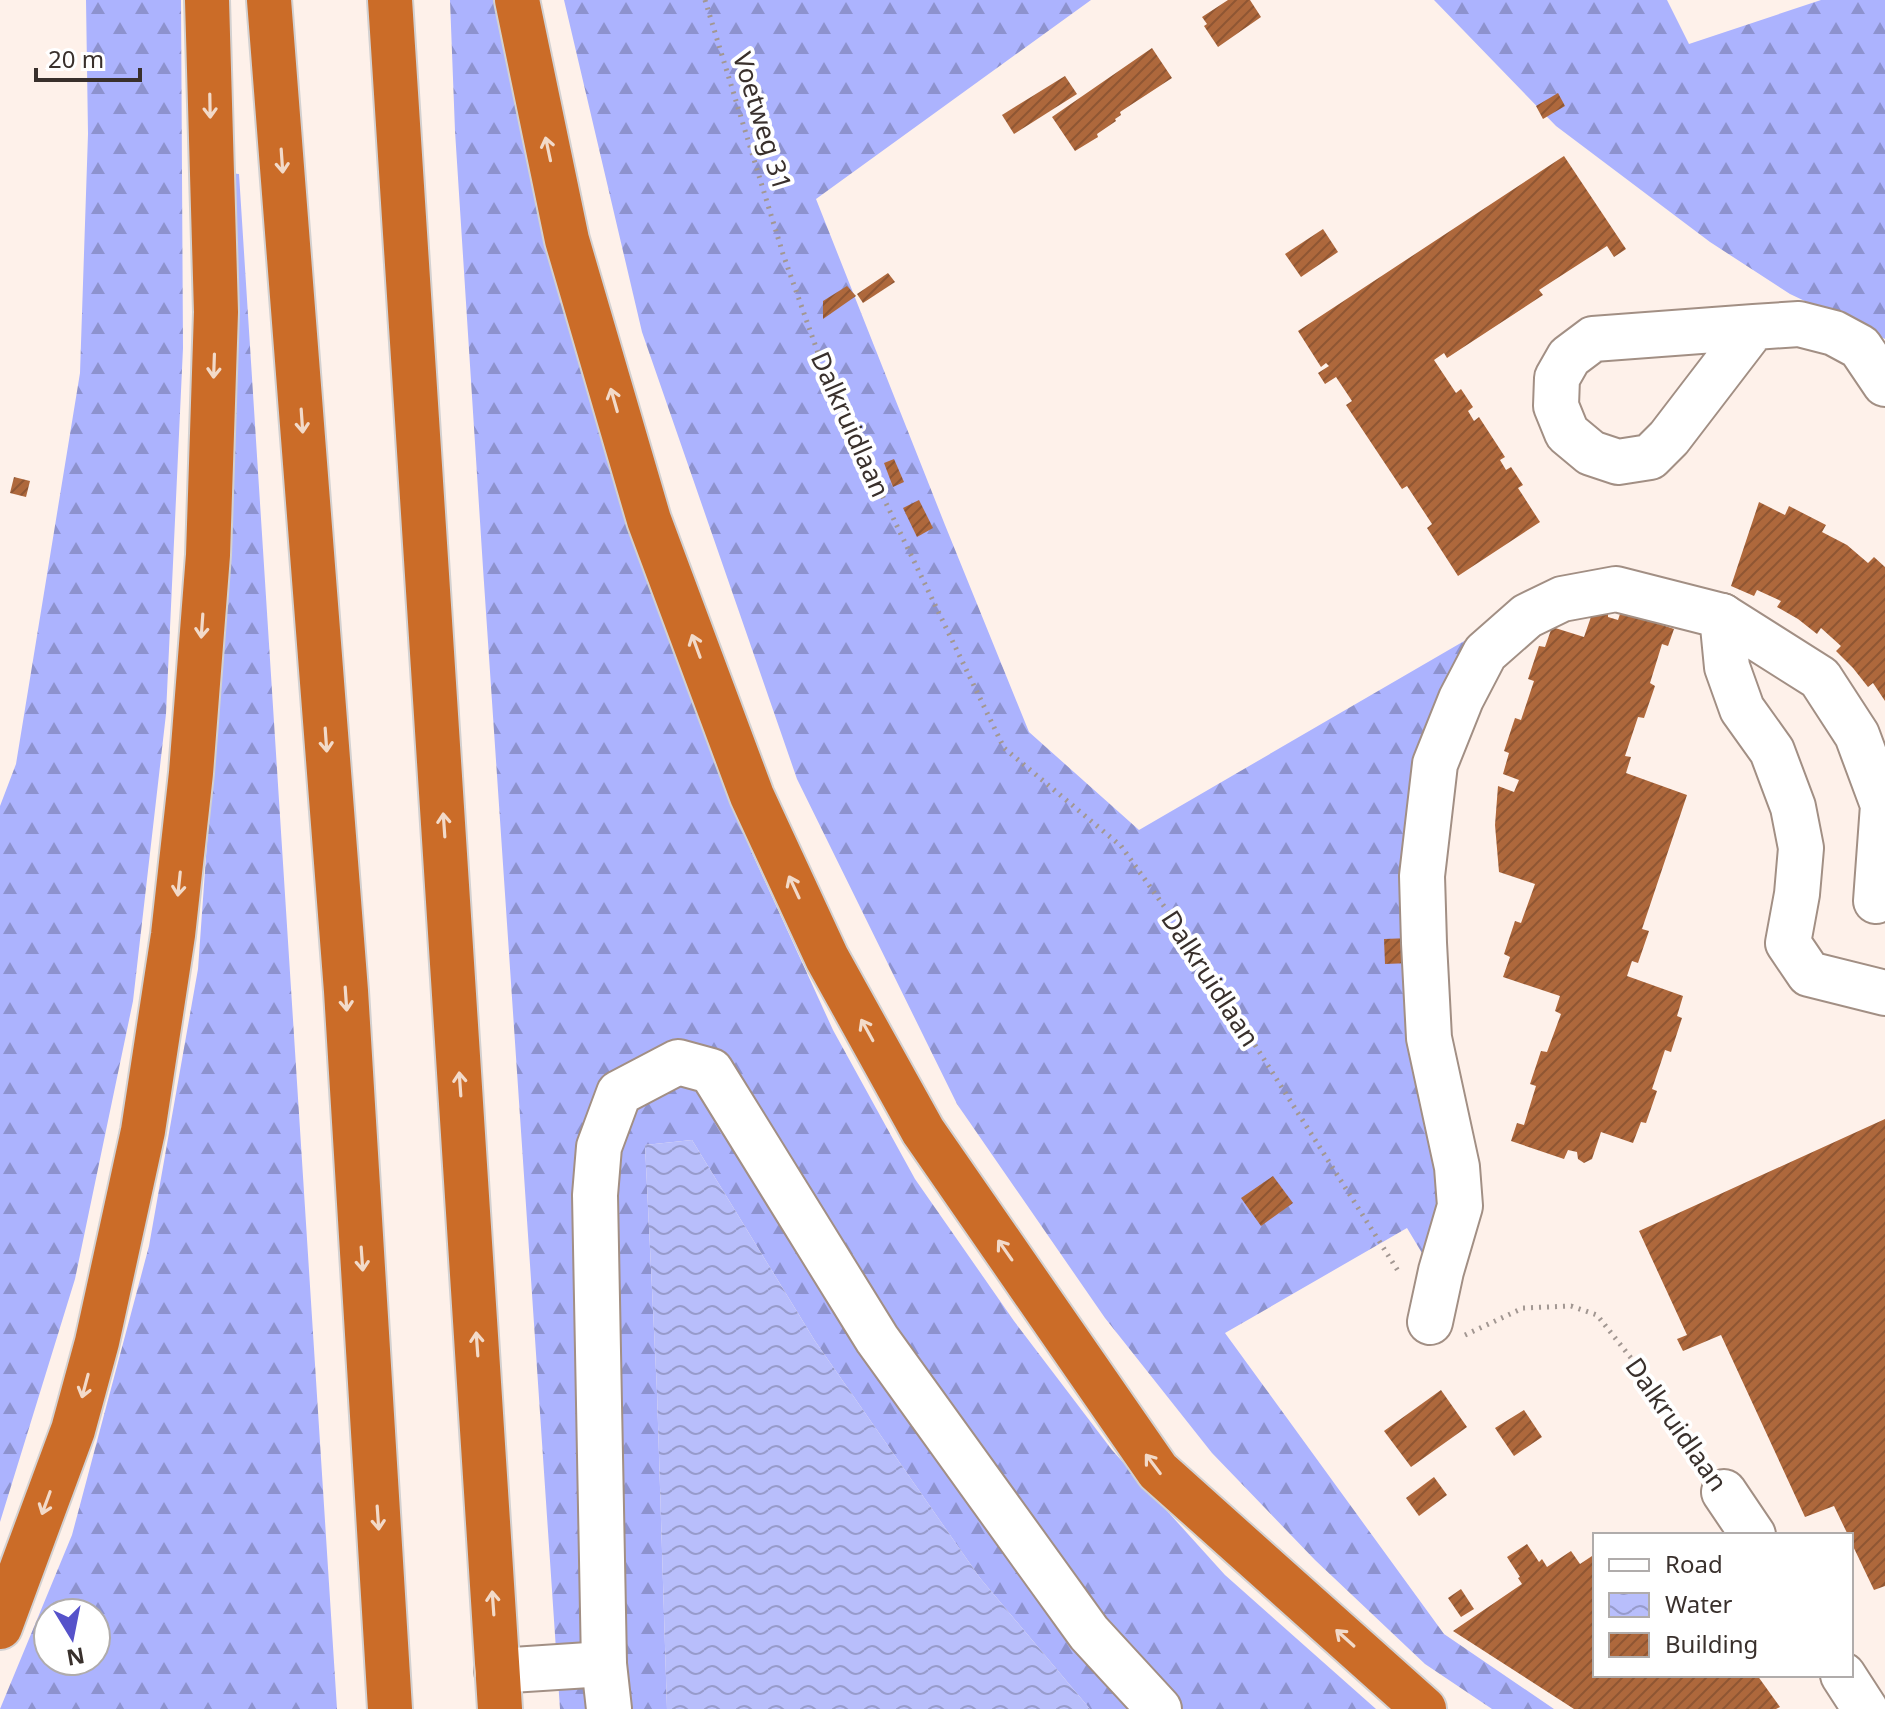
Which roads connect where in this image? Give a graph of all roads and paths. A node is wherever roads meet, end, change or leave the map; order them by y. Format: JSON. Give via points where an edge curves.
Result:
{"nodes":[{"id":1,"x":207,"y":0,"type":"edge"},
{"id":2,"x":269,"y":0,"type":"edge"},
{"id":3,"x":390,"y":0,"type":"edge"},
{"id":4,"x":517,"y":0,"type":"edge"},
{"id":5,"x":705,"y":0,"type":"edge"},
{"id":6,"x":783,"y":254,"type":"joint"},
{"id":7,"x":1754,"y":327,"type":"dead end"},
{"id":8,"x":1885,"y":384,"type":"edge"},
{"id":9,"x":1722,"y":616,"type":"junction"},
{"id":10,"x":1876,"y":901,"type":"dead end"},
{"id":11,"x":1885,"y":993,"type":"edge"},
{"id":12,"x":1430,"y":1322,"type":"junction"},
{"id":13,"x":1724,"y":1492,"type":"joint"},
{"id":14,"x":1752,"y":1533,"type":"edge"},
{"id":15,"x":0,"y":1627,"type":"edge"},
{"id":16,"x":604,"y":1664,"type":"junction"},
{"id":17,"x":1844,"y":1677,"type":"edge"},
{"id":18,"x":499,"y":1690,"type":"edge"},
{"id":19,"x":1420,"y":1703,"type":"edge"},
{"id":20,"x":390,"y":1709,"type":"edge"},
{"id":21,"x":609,"y":1709,"type":"edge"},
{"id":22,"x":1159,"y":1709,"type":"edge"},
{"id":23,"x":1865,"y":1709,"type":"edge"}],
"edges":[{"from":1,"to":15,"type":"highway","one_way":true,"via":[[216,312],[208,555],[173,935],[143,1131],[97,1342],[73,1430]]},
{"from":2,"to":20,"type":"highway","one_way":true,"via":[[346,991]]},
{"from":18,"to":3,"type":"highway","one_way":true},
{"from":19,"to":4,"type":"highway","one_way":true,"via":[[1158,1471],[923,1131],[827,958],[752,796],[649,520],[567,240]]},
{"from":5,"to":6,"type":"path","name":"Voetweg 31"},
{"from":6,"to":12,"type":"path","name":"Dalkruidlaan","via":[[818,353],[1004,748],[1121,846],[1191,944]]},
{"from":7,"to":8,"type":"street","via":[[1799,324],[1834,333],[1860,347]]},
{"from":9,"to":10,"type":"street","via":[[1820,678],[1857,735],[1883,805]]},
{"from":9,"to":11,"type":"street","via":[[1727,667],[1742,709],[1772,751],[1793,807],[1801,848],[1788,943],[1809,974]]},
{"from":9,"to":12,"type":"street","via":[[1616,589],[1562,599],[1527,616],[1485,653],[1456,712],[1435,764],[1422,876],[1429,1038],[1457,1167],[1460,1206]]},
{"from":12,"to":13,"type":"path","name":"Dalkruidlaan","via":[[1466,1335],[1523,1308],[1571,1306],[1597,1315],[1661,1396]]},
{"from":13,"to":14,"type":"street","name":"Dalkruidlaan"},
{"from":16,"to":18,"type":"street"},
{"from":16,"to":21,"type":"street"},
{"from":16,"to":22,"type":"street","via":[[595,1195],[599,1147],[619,1093],[678,1062],[711,1071],[877,1339],[1089,1633]]},
{"from":17,"to":23,"type":"street"}]}
